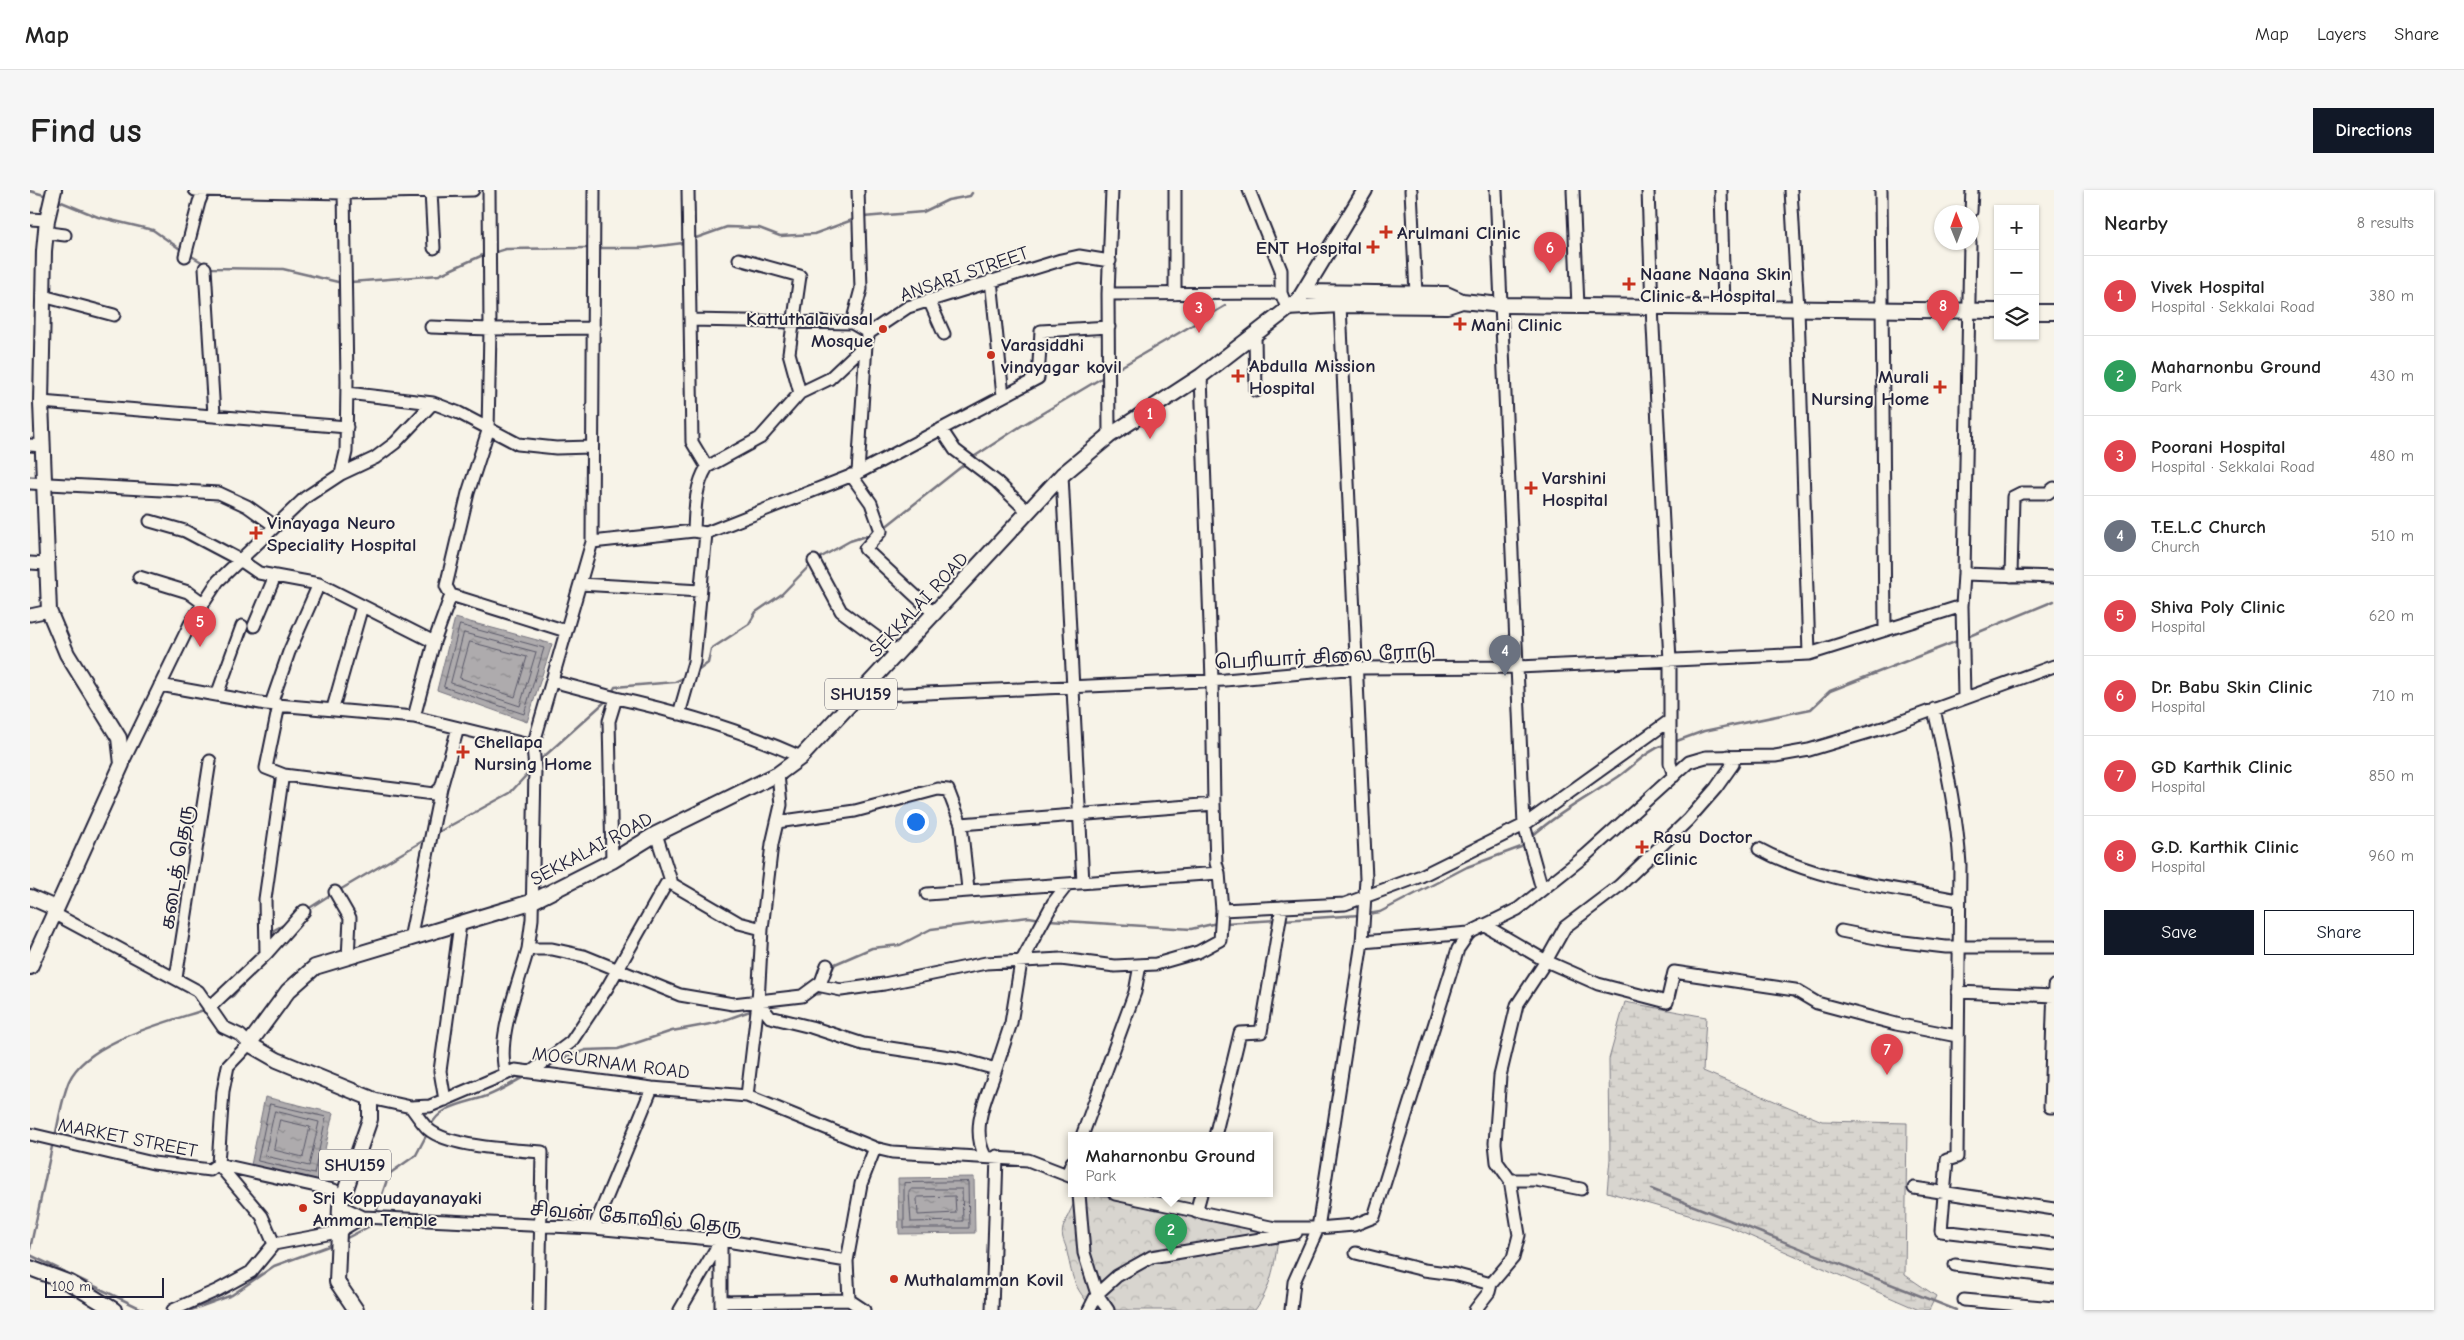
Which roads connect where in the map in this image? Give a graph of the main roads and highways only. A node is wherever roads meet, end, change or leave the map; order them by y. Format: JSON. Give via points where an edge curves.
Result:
{"nodes":[{"id":1,"x":54,"y":190,"type":"edge"},
{"id":2,"x":1365,"y":190,"type":"edge"},
{"id":3,"x":1305,"y":292,"type":"junction"},
{"id":4,"x":1462,"y":302,"type":"junction"},
{"id":5,"x":1287,"y":308,"type":"junction"},
{"id":6,"x":1994,"y":311,"type":"edge"},
{"id":7,"x":2039,"y":312,"type":"edge"},
{"id":8,"x":2054,"y":312,"type":"edge"},
{"id":9,"x":36,"y":445,"type":"edge"},
{"id":10,"x":37,"y":484,"type":"edge"},
{"id":11,"x":30,"y":897,"type":"edge"},
{"id":12,"x":30,"y":904,"type":"edge"},
{"id":13,"x":54,"y":911,"type":"junction"},
{"id":14,"x":30,"y":967,"type":"edge"},
{"id":15,"x":250,"y":1044,"type":"joint"},
{"id":16,"x":30,"y":1268,"type":"edge"},
{"id":17,"x":114,"y":1310,"type":"edge"},
{"id":18,"x":356,"y":1310,"type":"edge"}],
"edges":[{"from":1,"to":9,"type":"main road","via":[[46,225],[41,402]]},
{"from":2,"to":3,"type":"main road","name":"SEKKALAI ROAD","number":"SHU159"},
{"from":3,"to":4,"type":"main road","via":[[1446,294]]},
{"from":3,"to":5,"type":"main road","name":"SEKKALAI ROAD","number":"SHU159"},
{"from":4,"to":5,"type":"main road","via":[[1447,306]]},
{"from":4,"to":6,"type":"main road"},
{"from":5,"to":15,"type":"main road","name":"SEKKALAI ROAD","number":"SHU159","via":[[1255,336],[1109,436],[1062,475],[859,696],[801,757],[778,774],[656,834],[612,861],[531,902],[315,967],[288,990]]},
{"from":7,"to":8,"type":"main road"},
{"from":9,"to":10,"type":"main road"},
{"from":10,"to":13,"type":"main road","via":[[48,611],[67,654],[118,738],[122,764]]},
{"from":11,"to":13,"type":"main road"},
{"from":12,"to":13,"type":"main road"},
{"from":13,"to":14,"type":"main road"},
{"from":15,"to":18,"type":"main road","name":"MOGURNAM ROAD","number":"SHU159","via":[[277,1060],[370,1098],[370,1119],[340,1206],[338,1232],[337,1282]]},
{"from":16,"to":17,"type":"main road","via":[[70,1282]]}]}
